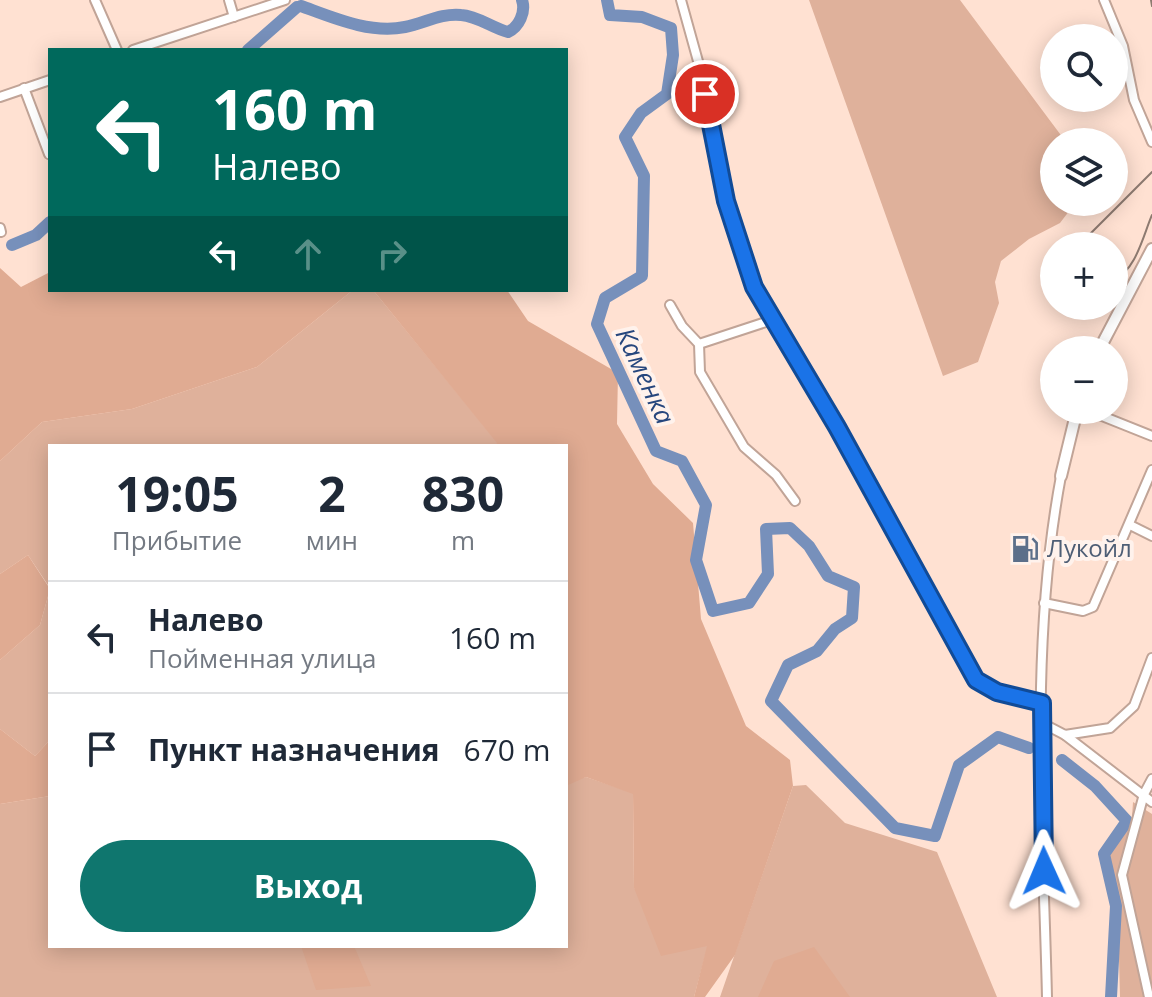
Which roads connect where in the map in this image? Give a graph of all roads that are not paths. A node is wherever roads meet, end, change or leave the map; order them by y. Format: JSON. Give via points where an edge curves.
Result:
{"nodes":[{"id":1,"x":95,"y":0,"type":"edge"},
{"id":2,"x":229,"y":0,"type":"edge"},
{"id":3,"x":285,"y":0,"type":"edge"},
{"id":4,"x":681,"y":0,"type":"edge"},
{"id":5,"x":1104,"y":0,"type":"edge"},
{"id":6,"x":234,"y":17,"type":"junction"},
{"id":7,"x":116,"y":48,"type":"edge"},
{"id":8,"x":139,"y":48,"type":"edge"},
{"id":9,"x":48,"y":81,"type":"edge"},
{"id":10,"x":24,"y":88,"type":"junction"},
{"id":11,"x":0,"y":97,"type":"edge"},
{"id":12,"x":1152,"y":142,"type":"edge"},
{"id":13,"x":48,"y":151,"type":"edge"},
{"id":14,"x":1152,"y":249,"type":"edge"},
{"id":15,"x":670,"y":305,"type":"dead end"},
{"id":16,"x":772,"y":320,"type":"junction"},
{"id":17,"x":1106,"y":336,"type":"edge"},
{"id":18,"x":699,"y":344,"type":"junction"},
{"id":19,"x":1074,"y":424,"type":"edge"},
{"id":20,"x":1122,"y":424,"type":"edge"},
{"id":21,"x":1152,"y":436,"type":"edge"},
{"id":22,"x":1152,"y":470,"type":"edge"},
{"id":23,"x":1061,"y":476,"type":"joint"},
{"id":24,"x":795,"y":501,"type":"dead end"},
{"id":25,"x":1130,"y":525,"type":"junction"},
{"id":26,"x":1152,"y":536,"type":"edge"},
{"id":27,"x":1044,"y":603,"type":"junction"},
{"id":28,"x":1152,"y":658,"type":"edge"},
{"id":29,"x":1042,"y":703,"type":"junction"},
{"id":30,"x":1042,"y":723,"type":"junction"},
{"id":31,"x":1065,"y":735,"type":"junction"},
{"id":32,"x":1152,"y":779,"type":"edge"},
{"id":33,"x":1144,"y":794,"type":"junction"},
{"id":34,"x":1152,"y":802,"type":"edge"},
{"id":35,"x":1047,"y":997,"type":"edge"},
{"id":36,"x":1149,"y":997,"type":"edge"}],
"edges":[{"from":1,"to":7,"type":"street"},
{"from":2,"to":6,"type":"street"},
{"from":3,"to":6,"type":"street"},
{"from":4,"to":16,"type":"street","via":[[726,201],[754,287]]},
{"from":5,"to":12,"type":"street"},
{"from":6,"to":8,"type":"street"},
{"from":9,"to":10,"type":"street"},
{"from":10,"to":11,"type":"street"},
{"from":10,"to":13,"type":"street"},
{"from":14,"to":17,"type":"main road"},
{"from":15,"to":18,"type":"street"},
{"from":16,"to":18,"type":"street"},
{"from":16,"to":29,"type":"street","via":[[976,680],[997,692]]},
{"from":18,"to":24,"type":"street","via":[[700,372],[744,447],[776,475]]},
{"from":19,"to":23,"type":"main road"},
{"from":20,"to":21,"type":"street"},
{"from":22,"to":25,"type":"street"},
{"from":23,"to":27,"type":"street"},
{"from":25,"to":26,"type":"street"},
{"from":25,"to":27,"type":"street","via":[[1093,607],[1083,611]]},
{"from":27,"to":29,"type":"street"},
{"from":28,"to":31,"type":"street","via":[[1126,716],[1110,728]]},
{"from":29,"to":30,"type":"street"},
{"from":30,"to":31,"type":"street"},
{"from":30,"to":35,"type":"street"},
{"from":31,"to":33,"type":"street"},
{"from":32,"to":33,"type":"street"},
{"from":33,"to":34,"type":"street"},
{"from":33,"to":36,"type":"street","via":[[1122,875]]}]}
